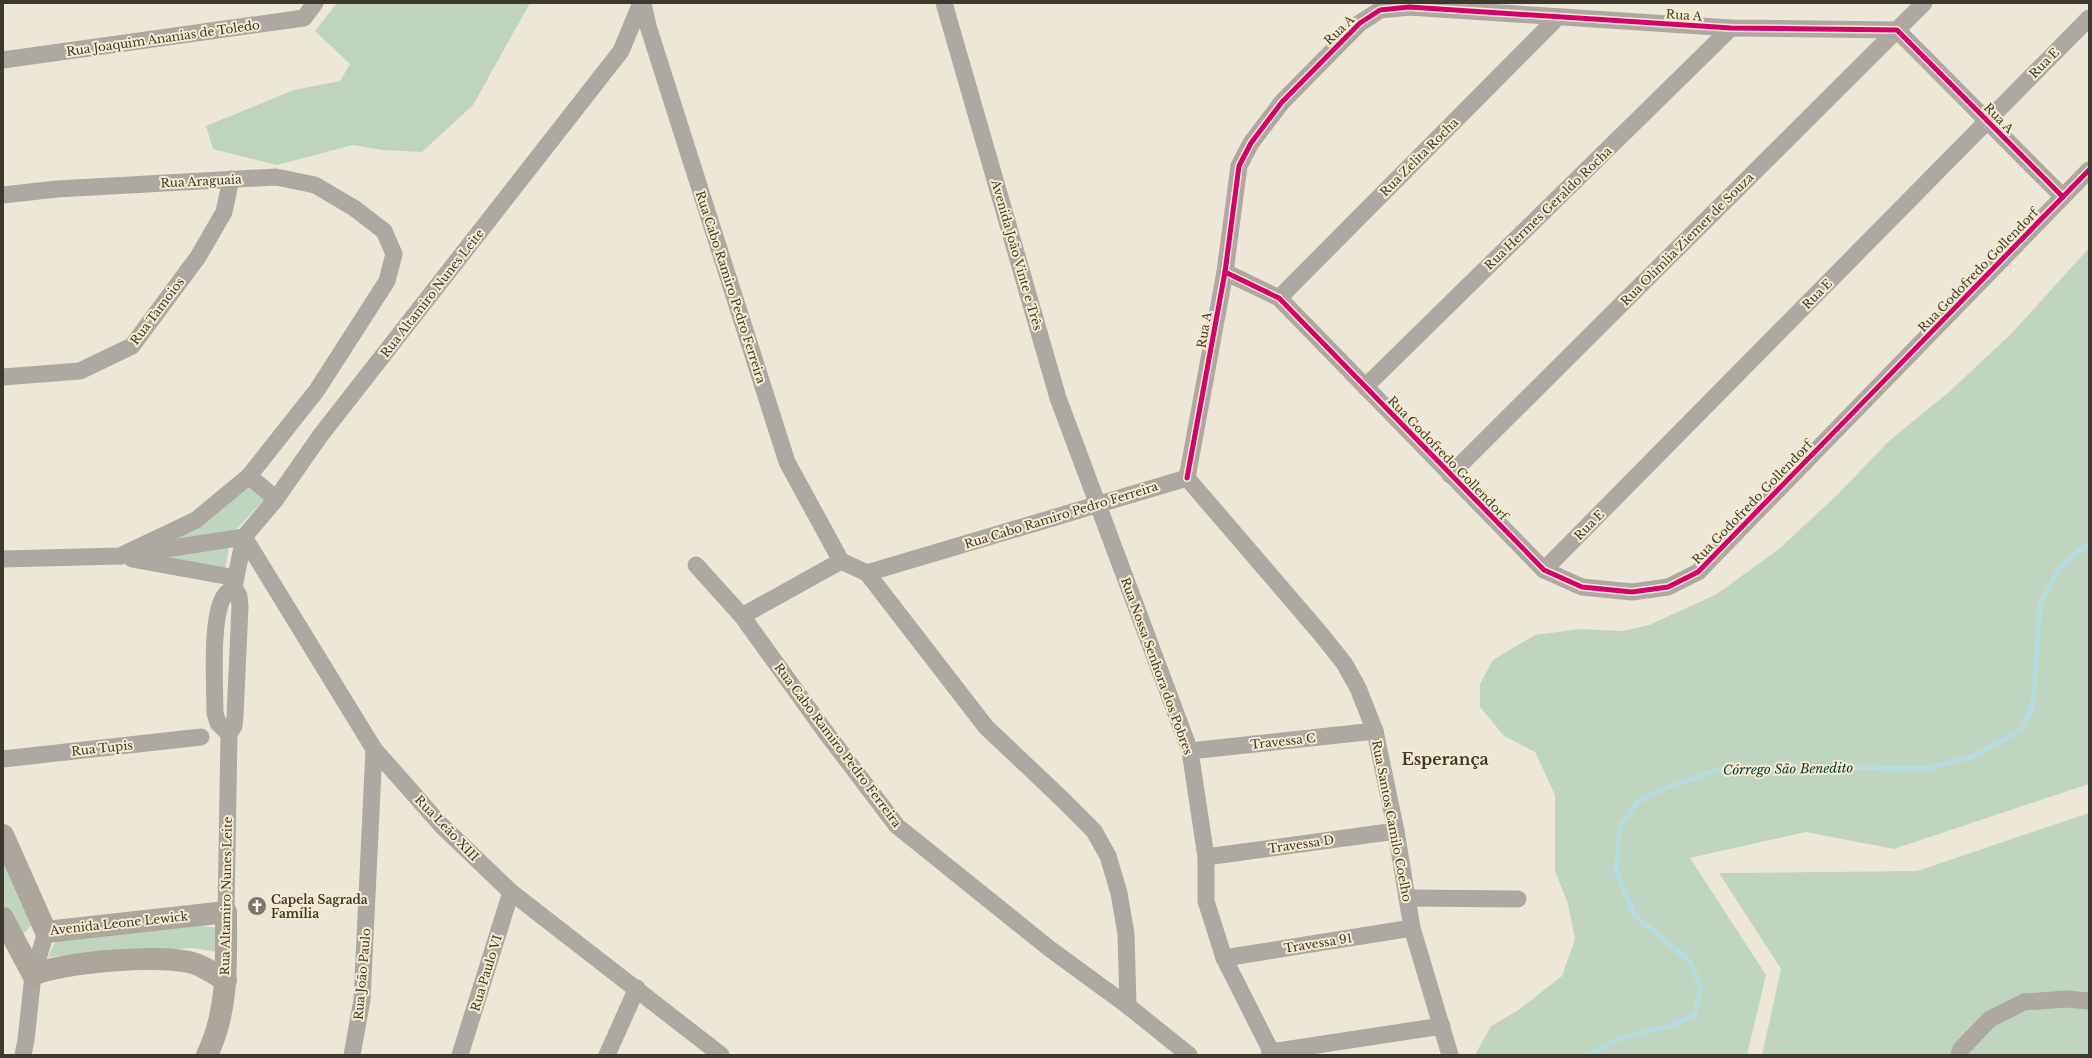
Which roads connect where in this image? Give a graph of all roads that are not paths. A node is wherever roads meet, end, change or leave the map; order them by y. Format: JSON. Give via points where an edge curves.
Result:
{"nodes":[{"id":1,"x":315,"y":3,"type":"edge"},
{"id":2,"x":642,"y":3,"type":"edge"},
{"id":3,"x":944,"y":3,"type":"edge"},
{"id":4,"x":1924,"y":3,"type":"edge"},
{"id":5,"x":1558,"y":17,"type":"junction"},
{"id":6,"x":2089,"y":18,"type":"edge"},
{"id":7,"x":1730,"y":28,"type":"junction"},
{"id":8,"x":1897,"y":30,"type":"junction"},
{"id":9,"x":3,"y":60,"type":"edge"},
{"id":10,"x":1988,"y":120,"type":"junction"},
{"id":11,"x":2089,"y":170,"type":"edge"},
{"id":12,"x":232,"y":179,"type":"junction"},
{"id":13,"x":3,"y":195,"type":"edge"},
{"id":14,"x":2063,"y":197,"type":"junction"},
{"id":15,"x":1225,"y":272,"type":"junction"},
{"id":16,"x":1279,"y":298,"type":"junction"},
{"id":17,"x":3,"y":378,"type":"edge"},
{"id":18,"x":1365,"y":387,"type":"junction"},
{"id":19,"x":1450,"y":475,"type":"junction"},
{"id":20,"x":249,"y":476,"type":"junction"},
{"id":21,"x":1187,"y":478,"type":"junction"},
{"id":22,"x":276,"y":499,"type":"junction"},
{"id":23,"x":1098,"y":505,"type":"junction"},
{"id":24,"x":244,"y":537,"type":"junction"},
{"id":25,"x":120,"y":556,"type":"junction"},
{"id":26,"x":3,"y":559,"type":"edge"},
{"id":27,"x":841,"y":561,"type":"junction"},
{"id":28,"x":696,"y":565,"type":"dead end"},
{"id":29,"x":1544,"y":570,"type":"junction"},
{"id":30,"x":867,"y":573,"type":"junction"},
{"id":31,"x":235,"y":582,"type":"junction"},
{"id":32,"x":742,"y":616,"type":"junction"},
{"id":33,"x":1375,"y":731,"type":"junction"},
{"id":34,"x":229,"y":734,"type":"junction"},
{"id":35,"x":201,"y":737,"type":"dead end"},
{"id":36,"x":374,"y":749,"type":"junction"},
{"id":37,"x":1190,"y":751,"type":"junction"},
{"id":38,"x":3,"y":759,"type":"edge"},
{"id":39,"x":1396,"y":831,"type":"junction"},
{"id":40,"x":3,"y":835,"type":"edge"},
{"id":41,"x":1206,"y":857,"type":"junction"},
{"id":42,"x":511,"y":892,"type":"junction"},
{"id":43,"x":1406,"y":898,"type":"junction"},
{"id":44,"x":1518,"y":898,"type":"dead end"},
{"id":45,"x":226,"y":912,"type":"junction"},
{"id":46,"x":3,"y":918,"type":"edge"},
{"id":47,"x":1412,"y":928,"type":"junction"},
{"id":48,"x":46,"y":932,"type":"junction"},
{"id":49,"x":1224,"y":958,"type":"junction"},
{"id":50,"x":33,"y":975,"type":"junction"},
{"id":51,"x":226,"y":980,"type":"junction"},
{"id":52,"x":637,"y":988,"type":"junction"},
{"id":53,"x":2089,"y":1001,"type":"edge"},
{"id":54,"x":1128,"y":1006,"type":"junction"},
{"id":55,"x":1442,"y":1026,"type":"junction"},
{"id":56,"x":1271,"y":1054,"type":"edge"},
{"id":57,"x":23,"y":1055,"type":"edge"},
{"id":58,"x":207,"y":1055,"type":"edge"},
{"id":59,"x":352,"y":1055,"type":"edge"},
{"id":60,"x":460,"y":1055,"type":"edge"},
{"id":61,"x":607,"y":1055,"type":"edge"},
{"id":62,"x":721,"y":1055,"type":"edge"},
{"id":63,"x":1190,"y":1055,"type":"edge"},
{"id":64,"x":1450,"y":1055,"type":"edge"},
{"id":65,"x":1959,"y":1055,"type":"edge"}],
"edges":[{"from":1,"to":9,"type":"street","name":"Rua Joaquim Ananias de Toledo","via":[[304,18]]},
{"from":2,"to":22,"type":"street","name":"Rua Altamiro Nunes Leite","via":[[621,51],[320,436]]},
{"from":2,"to":27,"type":"street","name":"Rua Cabo Ramiro Pedro Ferreira","via":[[787,462]]},
{"from":3,"to":23,"type":"street","name":"Avenida João Vinte e Três","via":[[1058,398]]},
{"from":4,"to":8,"type":"street","name":"Rua Olímlia Ziemer de Souza"},
{"from":5,"to":7,"type":"street","name":"Rua A"},
{"from":5,"to":15,"type":"street","name":"Rua A","via":[[1410,7],[1380,10],[1360,23],[1282,102],[1251,143],[1239,166]]},
{"from":5,"to":16,"type":"street","name":"Rua Zelita Rocha"},
{"from":6,"to":10,"type":"street","name":"Rua E"},
{"from":7,"to":8,"type":"street","name":"Rua A"},
{"from":7,"to":18,"type":"street","name":"Rua Hermes Geraldo Rocha"},
{"from":8,"to":10,"type":"street","name":"Rua A"},
{"from":8,"to":19,"type":"street","name":"Rua Olímlia Ziemer de Souza"},
{"from":10,"to":14,"type":"street","name":"Rua A"},
{"from":10,"to":29,"type":"street","name":"Rua E"},
{"from":11,"to":14,"type":"street","name":"Rua Godofredo Gollendorf"},
{"from":12,"to":13,"type":"street","name":"Rua Araguaia","via":[[57,189]]},
{"from":12,"to":17,"type":"street","name":"Rua Tamoios","via":[[224,212],[198,257],[132,346],[80,371]]},
{"from":12,"to":20,"type":"street","name":"Rua Araguaia","via":[[276,177],[315,185],[354,208],[384,231],[394,254],[387,281],[317,390]]},
{"from":14,"to":29,"type":"street","name":"Rua Godofredo Gollendorf","via":[[1698,572],[1668,587],[1632,592],[1582,587]]},
{"from":15,"to":16,"type":"street","name":"Rua Godofredo Gollendorf"},
{"from":15,"to":21,"type":"street","name":"Rua A"},
{"from":16,"to":18,"type":"street","name":"Rua Godofredo Gollendorf"},
{"from":18,"to":19,"type":"street","name":"Rua Godofredo Gollendorf"},
{"from":19,"to":29,"type":"street","name":"Rua Godofredo Gollendorf"},
{"from":20,"to":22,"type":"street"},
{"from":20,"to":25,"type":"street","via":[[196,520]]},
{"from":21,"to":23,"type":"street","name":"Rua Cabo Ramiro Pedro Ferreira"},
{"from":21,"to":33,"type":"street","name":"Rua Santos Camilo Coelho","via":[[1344,663],[1358,688]]},
{"from":22,"to":24,"type":"street","name":"Rua Altamiro Nunes Leite"},
{"from":23,"to":30,"type":"street","name":"Rua Cabo Ramiro Pedro Ferreira"},
{"from":23,"to":37,"type":"street","name":"Rua Nossa Senhora dos Pobres"},
{"from":24,"to":25,"type":"street"},
{"from":24,"to":31,"type":"street","name":"Rua Altamiro Nunes Leite"},
{"from":24,"to":36,"type":"street","name":"Rua Leão XIII"},
{"from":25,"to":26,"type":"street"},
{"from":25,"to":31,"type":"street"},
{"from":27,"to":30,"type":"street"},
{"from":27,"to":32,"type":"street"},
{"from":28,"to":32,"type":"street","name":"Rua Cabo Ramiro Pedro Ferreira"},
{"from":30,"to":54,"type":"street","via":[[986,727],[1094,832],[1108,856],[1119,893],[1126,934]]},
{"from":31,"to":34,"type":"street","name":"Rua Altamiro Nunes Leite","via":[[240,607],[235,716],[234,726]]},
{"from":31,"to":34,"type":"street","name":"Rua Altamiro Nunes Leite","via":[[225,594],[220,606],[215,640],[215,713],[218,723]]},
{"from":32,"to":54,"type":"street","name":"Rua Cabo Ramiro Pedro Ferreira","via":[[897,826],[1050,949]]},
{"from":33,"to":37,"type":"street","name":"Travessa C"},
{"from":33,"to":39,"type":"street","name":"Rua Santos Camilo Coelho"},
{"from":34,"to":45,"type":"street","name":"Rua Altamiro Nunes Leite"},
{"from":35,"to":38,"type":"street","name":"Rua Tupis"},
{"from":36,"to":42,"type":"street","name":"Rua Leão XIII","via":[[441,825]]},
{"from":36,"to":59,"type":"street","name":"Rua João Paulo","via":[[362,1000]]},
{"from":37,"to":41,"type":"street","name":"Rua Nossa Senhora dos Pobres"},
{"from":39,"to":41,"type":"street","name":"Travessa D"},
{"from":39,"to":43,"type":"street","name":"Rua Santos Camilo Coelho"},
{"from":40,"to":48,"type":"main road","name":"Avenida Leone Lewick"},
{"from":41,"to":49,"type":"street","name":"Rua Nossa Senhora dos Pobres","via":[[1206,901]]},
{"from":42,"to":52,"type":"street","name":"Rua Leão XIII"},
{"from":42,"to":60,"type":"street","name":"Rua Paulo VI"},
{"from":43,"to":44,"type":"street"},
{"from":43,"to":47,"type":"street","name":"Rua Santos Camilo Coelho"},
{"from":45,"to":48,"type":"main road","name":"Avenida Leone Lewick"},
{"from":45,"to":51,"type":"main road","name":"Rua Altamiro Nunes Leite"},
{"from":46,"to":50,"type":"main road"},
{"from":47,"to":49,"type":"street","name":"Travessa 91"},
{"from":47,"to":55,"type":"street","name":"Rua Santos Camilo Coelho"},
{"from":48,"to":50,"type":"street"},
{"from":49,"to":56,"type":"street","name":"Rua Nossa Senhora dos Pobres"},
{"from":50,"to":51,"type":"main road","via":[[62,966],[127,960],[171,960],[195,964]]},
{"from":50,"to":57,"type":"street"},
{"from":51,"to":58,"type":"main road","name":"Rua Altamiro Nunes Leite","via":[[224,1001]]},
{"from":52,"to":61,"type":"street"},
{"from":52,"to":62,"type":"street","name":"Rua Leão XIII"},
{"from":53,"to":65,"type":"street","via":[[2066,999],[2024,1002],[1990,1019]]},
{"from":54,"to":63,"type":"street","name":"Rua Cabo Ramiro Pedro Ferreira"},
{"from":55,"to":56,"type":"street"},
{"from":55,"to":64,"type":"street","name":"Rua Santos Camilo Coelho"}]}
